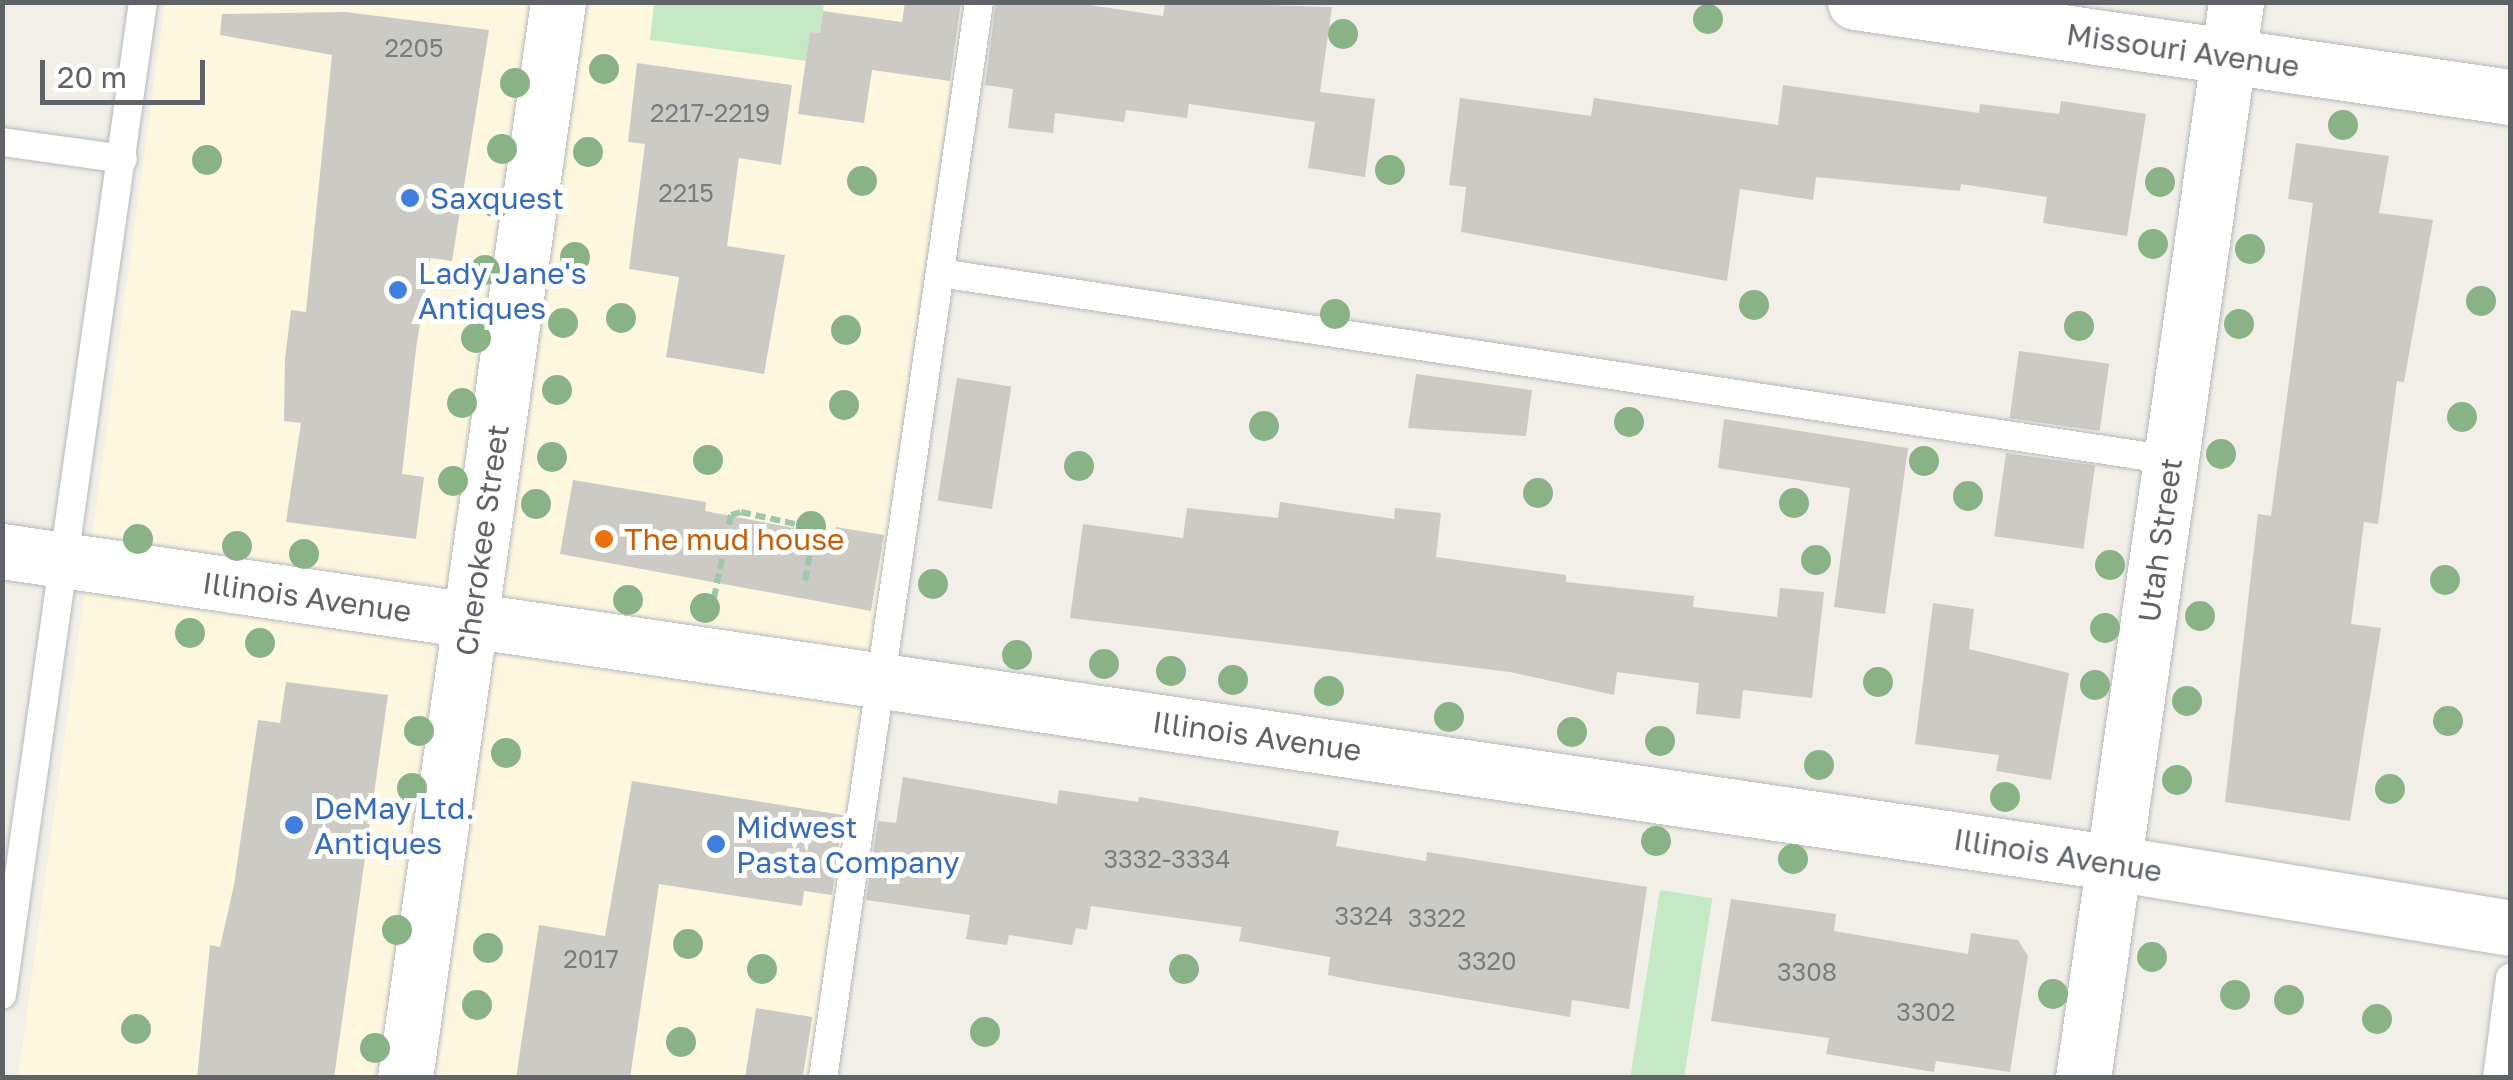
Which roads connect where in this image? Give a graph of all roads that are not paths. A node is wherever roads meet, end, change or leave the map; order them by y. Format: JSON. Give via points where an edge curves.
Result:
{"nodes":[{"id":1,"x":143,"y":2,"type":"edge"},
{"id":2,"x":558,"y":2,"type":"edge"},
{"id":3,"x":979,"y":2,"type":"edge"},
{"id":4,"x":1854,"y":2,"type":"edge"},
{"id":5,"x":2236,"y":2,"type":"edge"},
{"id":6,"x":2229,"y":56,"type":"junction"},
{"id":7,"x":2510,"y":97,"type":"edge"},
{"id":8,"x":2,"y":142,"type":"edge"},
{"id":9,"x":123,"y":159,"type":"junction"},
{"id":10,"x":940,"y":273,"type":"junction"},
{"id":11,"x":2171,"y":460,"type":"junction"},
{"id":12,"x":2,"y":551,"type":"edge"},
{"id":13,"x":62,"y":560,"type":"junction"},
{"id":14,"x":471,"y":620,"type":"junction"},
{"id":15,"x":880,"y":681,"type":"junction"},
{"id":16,"x":2114,"y":863,"type":"junction"},
{"id":17,"x":2510,"y":928,"type":"edge"},
{"id":18,"x":2510,"y":978,"type":"edge"},
{"id":19,"x":3,"y":983,"type":"edge"},
{"id":20,"x":405,"y":1078,"type":"edge"},
{"id":21,"x":823,"y":1078,"type":"edge"},
{"id":22,"x":2083,"y":1078,"type":"edge"},
{"id":23,"x":2498,"y":1078,"type":"edge"}],
"edges":[{"from":1,"to":9,"type":"lane"},
{"from":2,"to":14,"type":"street","name":"Cherokee Street"},
{"from":3,"to":10,"type":"lane"},
{"from":4,"to":6,"type":"street","name":"Missouri Avenue"},
{"from":5,"to":6,"type":"street","name":"Utah Street"},
{"from":6,"to":7,"type":"street","name":"Missouri Avenue"},
{"from":6,"to":11,"type":"street","name":"Utah Street"},
{"from":8,"to":9,"type":"lane"},
{"from":9,"to":13,"type":"lane"},
{"from":10,"to":11,"type":"lane"},
{"from":10,"to":15,"type":"lane"},
{"from":11,"to":16,"type":"street","name":"Utah Street"},
{"from":12,"to":13,"type":"street","name":"Illinois Avenue"},
{"from":13,"to":14,"type":"street","name":"Illinois Avenue"},
{"from":13,"to":19,"type":"lane"},
{"from":14,"to":15,"type":"street","name":"Illinois Avenue"},
{"from":14,"to":20,"type":"street","name":"Cherokee Street"},
{"from":15,"to":16,"type":"street","name":"Illinois Avenue"},
{"from":15,"to":21,"type":"lane"},
{"from":16,"to":17,"type":"street","name":"Illinois Avenue"},
{"from":16,"to":22,"type":"street","name":"Utah Street"},
{"from":18,"to":23,"type":"lane"}]}
